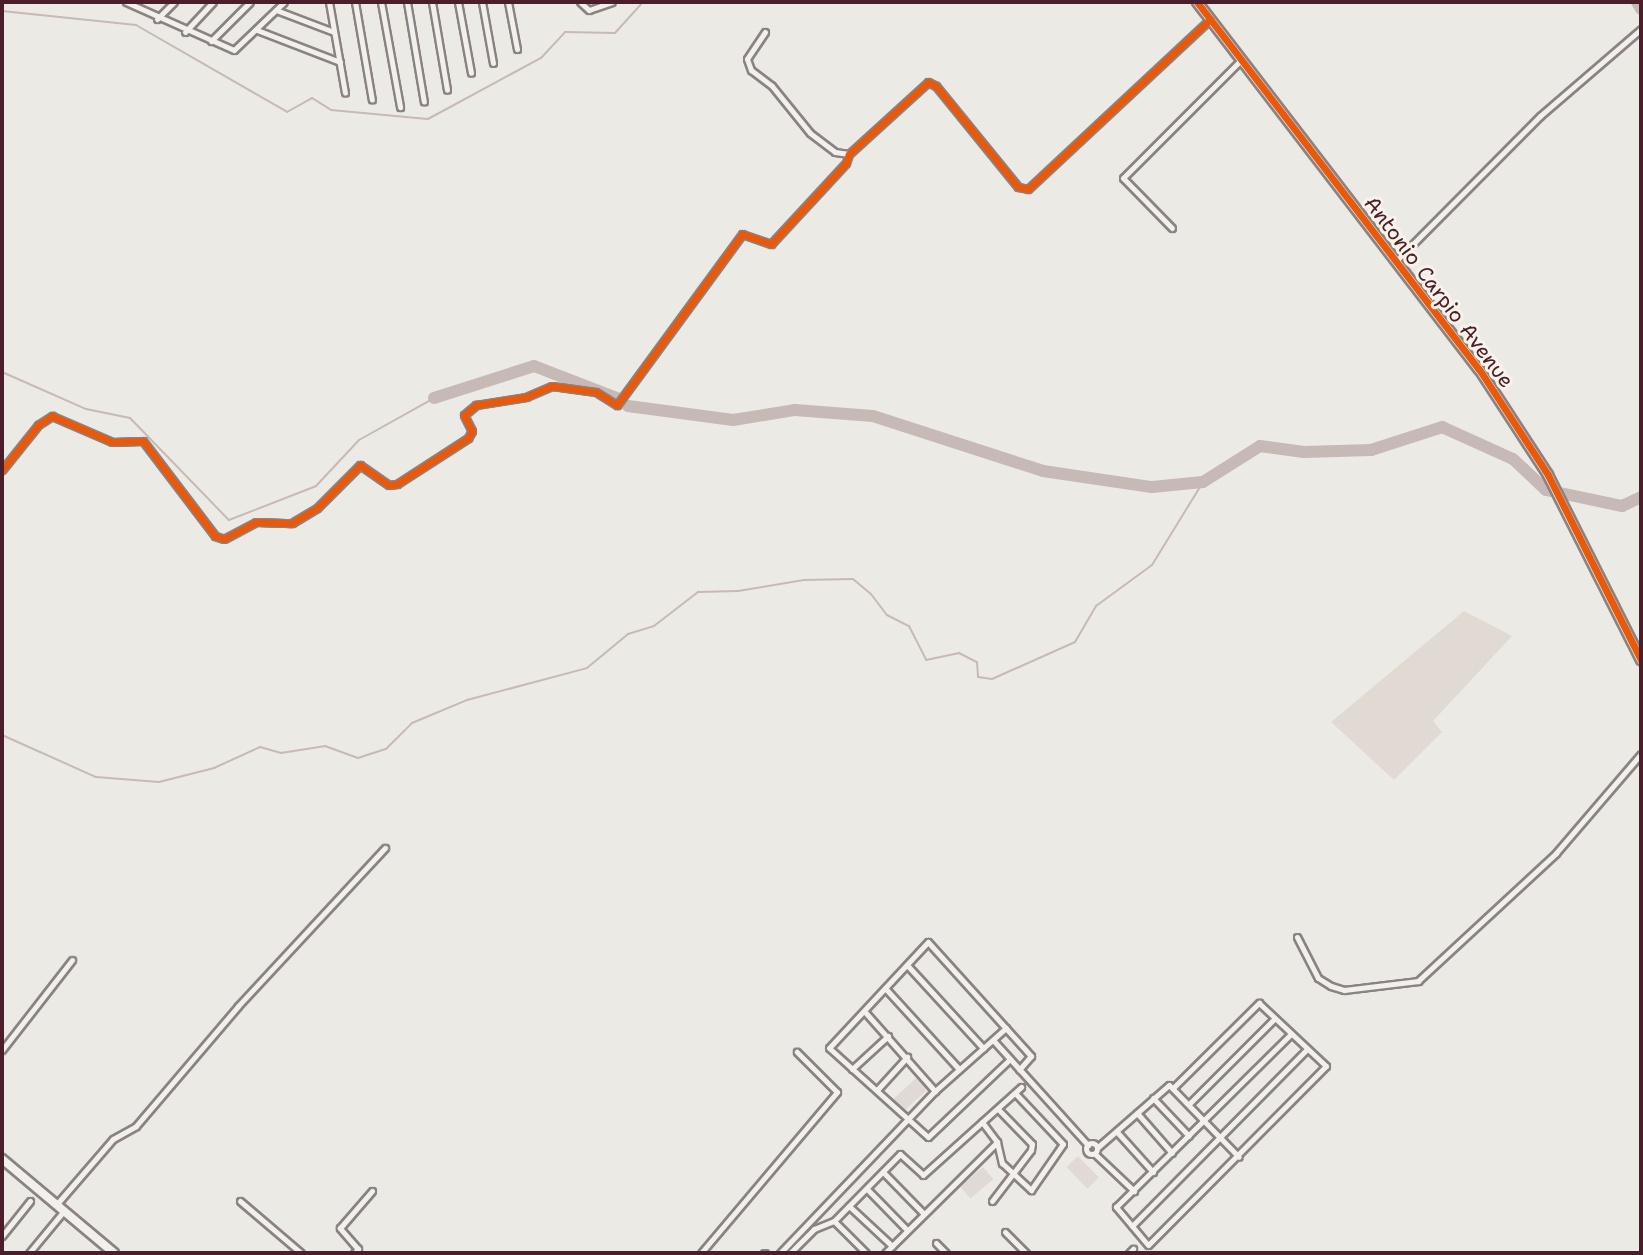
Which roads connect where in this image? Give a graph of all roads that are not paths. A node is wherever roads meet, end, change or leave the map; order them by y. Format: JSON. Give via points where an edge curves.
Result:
{"nodes":[{"id":1,"x":126,"y":2,"type":"edge"},
{"id":2,"x":174,"y":2,"type":"edge"},
{"id":3,"x":213,"y":2,"type":"edge"},
{"id":4,"x":250,"y":2,"type":"edge"},
{"id":5,"x":284,"y":2,"type":"edge"},
{"id":6,"x":328,"y":2,"type":"edge"},
{"id":7,"x":355,"y":2,"type":"edge"},
{"id":8,"x":381,"y":2,"type":"edge"},
{"id":9,"x":407,"y":2,"type":"edge"},
{"id":10,"x":432,"y":2,"type":"edge"},
{"id":11,"x":458,"y":2,"type":"edge"},
{"id":12,"x":482,"y":2,"type":"edge"},
{"id":13,"x":508,"y":2,"type":"edge"},
{"id":14,"x":580,"y":2,"type":"edge"},
{"id":15,"x":612,"y":2,"type":"edge"},
{"id":16,"x":1197,"y":2,"type":"edge"},
{"id":17,"x":135,"y":4,"type":"edge"},
{"id":18,"x":276,"y":10,"type":"junction"},
{"id":19,"x":158,"y":19,"type":"junction"},
{"id":20,"x":1210,"y":19,"type":"junction"},
{"id":21,"x":1641,"y":29,"type":"edge"},
{"id":22,"x":257,"y":30,"type":"junction"},
{"id":23,"x":185,"y":32,"type":"junction"},
{"id":24,"x":334,"y":32,"type":"junction"},
{"id":25,"x":765,"y":32,"type":"dead end"},
{"id":26,"x":211,"y":41,"type":"junction"},
{"id":27,"x":517,"y":49,"type":"dead end"},
{"id":28,"x":1240,"y":61,"type":"junction"},
{"id":29,"x":340,"y":62,"type":"junction"},
{"id":30,"x":494,"y":63,"type":"dead end"},
{"id":31,"x":471,"y":73,"type":"dead end"},
{"id":32,"x":447,"y":90,"type":"dead end"},
{"id":33,"x":345,"y":93,"type":"dead end"},
{"id":34,"x":372,"y":100,"type":"dead end"},
{"id":35,"x":425,"y":102,"type":"dead end"},
{"id":36,"x":400,"y":107,"type":"dead end"},
{"id":37,"x":849,"y":154,"type":"junction"},
{"id":38,"x":1172,"y":228,"type":"dead end"},
{"id":39,"x":1395,"y":261,"type":"junction"},
{"id":40,"x":2,"y":470,"type":"edge"},
{"id":41,"x":1641,"y":655,"type":"edge"},
{"id":42,"x":1641,"y":754,"type":"edge"},
{"id":43,"x":385,"y":848,"type":"dead end"},
{"id":44,"x":1297,"y":937,"type":"dead end"},
{"id":45,"x":72,"y":960,"type":"dead end"},
{"id":46,"x":907,"y":965,"type":"junction"},
{"id":47,"x":885,"y":988,"type":"junction"},
{"id":48,"x":865,"y":1012,"type":"junction"},
{"id":49,"x":1274,"y":1018,"type":"junction"},
{"id":50,"x":1006,"y":1028,"type":"junction"},
{"id":51,"x":1290,"y":1034,"type":"junction"},
{"id":52,"x":888,"y":1036,"type":"junction"},
{"id":53,"x":993,"y":1040,"type":"junction"},
{"id":54,"x":983,"y":1048,"type":"junction"},
{"id":55,"x":1307,"y":1049,"type":"junction"},
{"id":56,"x":2,"y":1050,"type":"edge"},
{"id":57,"x":797,"y":1052,"type":"dead end"},
{"id":58,"x":907,"y":1058,"type":"junction"},
{"id":59,"x":1010,"y":1059,"type":"junction"},
{"id":60,"x":852,"y":1069,"type":"junction"},
{"id":61,"x":959,"y":1069,"type":"junction"},
{"id":62,"x":1019,"y":1070,"type":"junction"},
{"id":63,"x":1021,"y":1087,"type":"dead end"},
{"id":64,"x":1174,"y":1087,"type":"junction"},
{"id":65,"x":877,"y":1090,"type":"junction"},
{"id":66,"x":935,"y":1091,"type":"junction"},
{"id":67,"x":1015,"y":1093,"type":"junction"},
{"id":68,"x":1153,"y":1098,"type":"junction"},
{"id":69,"x":1189,"y":1104,"type":"junction"},
{"id":70,"x":998,"y":1109,"type":"junction"},
{"id":71,"x":1138,"y":1113,"type":"junction"},
{"id":72,"x":908,"y":1118,"type":"junction"},
{"id":73,"x":1206,"y":1120,"type":"junction"},
{"id":74,"x":982,"y":1122,"type":"junction"},
{"id":75,"x":1117,"y":1132,"type":"junction"},
{"id":76,"x":1189,"y":1136,"type":"junction"},
{"id":77,"x":1222,"y":1138,"type":"junction"},
{"id":78,"x":997,"y":1142,"type":"junction"},
{"id":79,"x":1088,"y":1145,"type":"junction"},
{"id":80,"x":1097,"y":1151,"type":"junction"},
{"id":81,"x":1172,"y":1153,"type":"junction"},
{"id":82,"x":1240,"y":1157,"type":"junction"},
{"id":83,"x":2,"y":1159,"type":"edge"},
{"id":84,"x":883,"y":1171,"type":"junction"},
{"id":85,"x":1153,"y":1172,"type":"junction"},
{"id":86,"x":1015,"y":1175,"type":"junction"},
{"id":87,"x":867,"y":1189,"type":"junction"},
{"id":88,"x":372,"y":1191,"type":"dead end"},
{"id":89,"x":1134,"y":1191,"type":"junction"},
{"id":90,"x":30,"y":1201,"type":"dead end"},
{"id":91,"x":992,"y":1201,"type":"dead end"},
{"id":92,"x":240,"y":1202,"type":"dead end"},
{"id":93,"x":56,"y":1206,"type":"junction"},
{"id":94,"x":849,"y":1206,"type":"junction"},
{"id":95,"x":63,"y":1213,"type":"junction"},
{"id":96,"x":923,"y":1213,"type":"junction"},
{"id":97,"x":834,"y":1221,"type":"junction"},
{"id":98,"x":1132,"y":1226,"type":"junction"},
{"id":99,"x":907,"y":1230,"type":"junction"},
{"id":100,"x":1005,"y":1232,"type":"dead end"},
{"id":101,"x":2,"y":1236,"type":"edge"},
{"id":102,"x":936,"y":1243,"type":"dead end"},
{"id":103,"x":892,"y":1246,"type":"junction"},
{"id":104,"x":29,"y":1253,"type":"edge"},
{"id":105,"x":114,"y":1253,"type":"edge"},
{"id":106,"x":301,"y":1253,"type":"edge"},
{"id":107,"x":354,"y":1253,"type":"edge"},
{"id":108,"x":701,"y":1253,"type":"edge"},
{"id":109,"x":780,"y":1253,"type":"edge"},
{"id":110,"x":790,"y":1253,"type":"edge"},
{"id":111,"x":866,"y":1253,"type":"edge"},
{"id":112,"x":885,"y":1253,"type":"edge"},
{"id":113,"x":946,"y":1253,"type":"edge"},
{"id":114,"x":1026,"y":1253,"type":"edge"}],
"edges":[{"from":1,"to":17,"type":"street"},
{"from":2,"to":19,"type":"street"},
{"from":3,"to":23,"type":"street"},
{"from":4,"to":26,"type":"street"},
{"from":5,"to":18,"type":"street"},
{"from":6,"to":24,"type":"street"},
{"from":7,"to":34,"type":"street"},
{"from":8,"to":36,"type":"street"},
{"from":9,"to":35,"type":"street"},
{"from":10,"to":32,"type":"street"},
{"from":11,"to":31,"type":"street"},
{"from":12,"to":30,"type":"street"},
{"from":13,"to":27,"type":"street"},
{"from":14,"to":15,"type":"street","via":[[589,9]]},
{"from":16,"to":20,"type":"street","name":"Antonio Carpio Avenue"},
{"from":17,"to":19,"type":"street"},
{"from":18,"to":22,"type":"street"},
{"from":18,"to":24,"type":"street"},
{"from":19,"to":23,"type":"street"},
{"from":20,"to":28,"type":"street","name":"Antonio Carpio Avenue"},
{"from":20,"to":37,"type":"street","via":[[1028,189],[1017,187],[936,86],[928,82]]},
{"from":21,"to":39,"type":"street","via":[[1541,116]]},
{"from":22,"to":26,"type":"street","via":[[237,49]]},
{"from":22,"to":29,"type":"street"},
{"from":23,"to":26,"type":"street"},
{"from":24,"to":29,"type":"street"},
{"from":25,"to":37,"type":"street","via":[[747,58],[751,70],[772,86],[810,132],[835,152]]},
{"from":28,"to":38,"type":"street","via":[[1123,178]]},
{"from":28,"to":39,"type":"street","name":"Antonio Carpio Avenue"},
{"from":29,"to":33,"type":"street"},
{"from":37,"to":40,"type":"street","via":[[846,163],[771,244],[741,234],[617,405],[596,392],[552,386],[526,397],[476,405],[464,415],[472,431],[468,438],[397,484],[389,485],[360,465],[317,508],[292,523],[256,522],[224,539],[215,536],[143,441],[112,442],[52,416],[38,425]]},
{"from":39,"to":41,"type":"street","name":"Antonio Carpio Avenue","via":[[1479,369],[1548,475]]},
{"from":42,"to":44,"type":"street","via":[[1556,853],[1418,981],[1344,990],[1331,986],[1318,978]]},
{"from":43,"to":93,"type":"street","via":[[238,1006],[136,1126],[113,1139]]},
{"from":45,"to":56,"type":"street"},
{"from":46,"to":47,"type":"street"},
{"from":46,"to":50,"type":"street","via":[[928,942]]},
{"from":46,"to":54,"type":"street"},
{"from":47,"to":48,"type":"street"},
{"from":47,"to":61,"type":"street"},
{"from":48,"to":52,"type":"street"},
{"from":48,"to":60,"type":"street","via":[[829,1048]]},
{"from":49,"to":51,"type":"street"},
{"from":49,"to":64,"type":"street","via":[[1259,1003]]},
{"from":49,"to":69,"type":"street"},
{"from":50,"to":53,"type":"street"},
{"from":50,"to":62,"type":"street","via":[[1031,1056]]},
{"from":51,"to":55,"type":"street"},
{"from":51,"to":73,"type":"street"},
{"from":52,"to":58,"type":"street"},
{"from":52,"to":60,"type":"street"},
{"from":53,"to":54,"type":"street"},
{"from":53,"to":59,"type":"street"},
{"from":54,"to":61,"type":"street"},
{"from":55,"to":77,"type":"street"},
{"from":55,"to":82,"type":"street","via":[[1326,1066]]},
{"from":57,"to":108,"type":"street","via":[[837,1092]]},
{"from":58,"to":65,"type":"street"},
{"from":58,"to":66,"type":"street"},
{"from":59,"to":62,"type":"street"},
{"from":59,"to":72,"type":"street","via":[[928,1137]]},
{"from":60,"to":65,"type":"street"},
{"from":61,"to":66,"type":"street"},
{"from":62,"to":79,"type":"street"},
{"from":63,"to":67,"type":"street"},
{"from":64,"to":68,"type":"street","via":[[1169,1085]]},
{"from":64,"to":69,"type":"street"},
{"from":65,"to":72,"type":"street"},
{"from":66,"to":72,"type":"street"},
{"from":67,"to":70,"type":"street"},
{"from":67,"to":86,"type":"street","via":[[1063,1144],[1031,1191]]},
{"from":68,"to":71,"type":"street"},
{"from":68,"to":76,"type":"street"},
{"from":69,"to":73,"type":"street"},
{"from":70,"to":74,"type":"street"},
{"from":70,"to":86,"type":"street","via":[[1032,1144]]},
{"from":71,"to":75,"type":"street"},
{"from":71,"to":81,"type":"street"},
{"from":72,"to":109,"type":"street"},
{"from":73,"to":76,"type":"street"},
{"from":73,"to":77,"type":"street"},
{"from":74,"to":78,"type":"street"},
{"from":74,"to":84,"type":"street","via":[[923,1175],[900,1154]]},
{"from":75,"to":80,"type":"street"},
{"from":75,"to":85,"type":"street"},
{"from":76,"to":81,"type":"street"},
{"from":77,"to":82,"type":"street"},
{"from":77,"to":98,"type":"street"},
{"from":78,"to":86,"type":"street","via":[[1002,1163]]},
{"from":78,"to":96,"type":"street"},
{"from":79,"to":80,"type":"street"},
{"from":79,"to":80,"type":"street","via":[[1088,1153]]},
{"from":80,"to":89,"type":"street"},
{"from":81,"to":85,"type":"street"},
{"from":82,"to":98,"type":"street","via":[[1149,1245]]},
{"from":83,"to":93,"type":"street"},
{"from":84,"to":87,"type":"street"},
{"from":84,"to":96,"type":"street"},
{"from":85,"to":89,"type":"street"},
{"from":86,"to":91,"type":"street"},
{"from":87,"to":94,"type":"street"},
{"from":87,"to":99,"type":"street"},
{"from":88,"to":107,"type":"street","via":[[340,1228],[358,1249]]},
{"from":89,"to":98,"type":"street","via":[[1116,1208]]},
{"from":90,"to":101,"type":"street"},
{"from":92,"to":106,"type":"street"},
{"from":93,"to":95,"type":"street"},
{"from":94,"to":97,"type":"street"},
{"from":94,"to":103,"type":"street"},
{"from":95,"to":104,"type":"street"},
{"from":95,"to":105,"type":"street"},
{"from":96,"to":99,"type":"street"},
{"from":97,"to":110,"type":"street","via":[[814,1229]]},
{"from":97,"to":111,"type":"street"},
{"from":99,"to":103,"type":"street"},
{"from":100,"to":114,"type":"street"},
{"from":102,"to":113,"type":"street"},
{"from":103,"to":112,"type":"street"}]}
